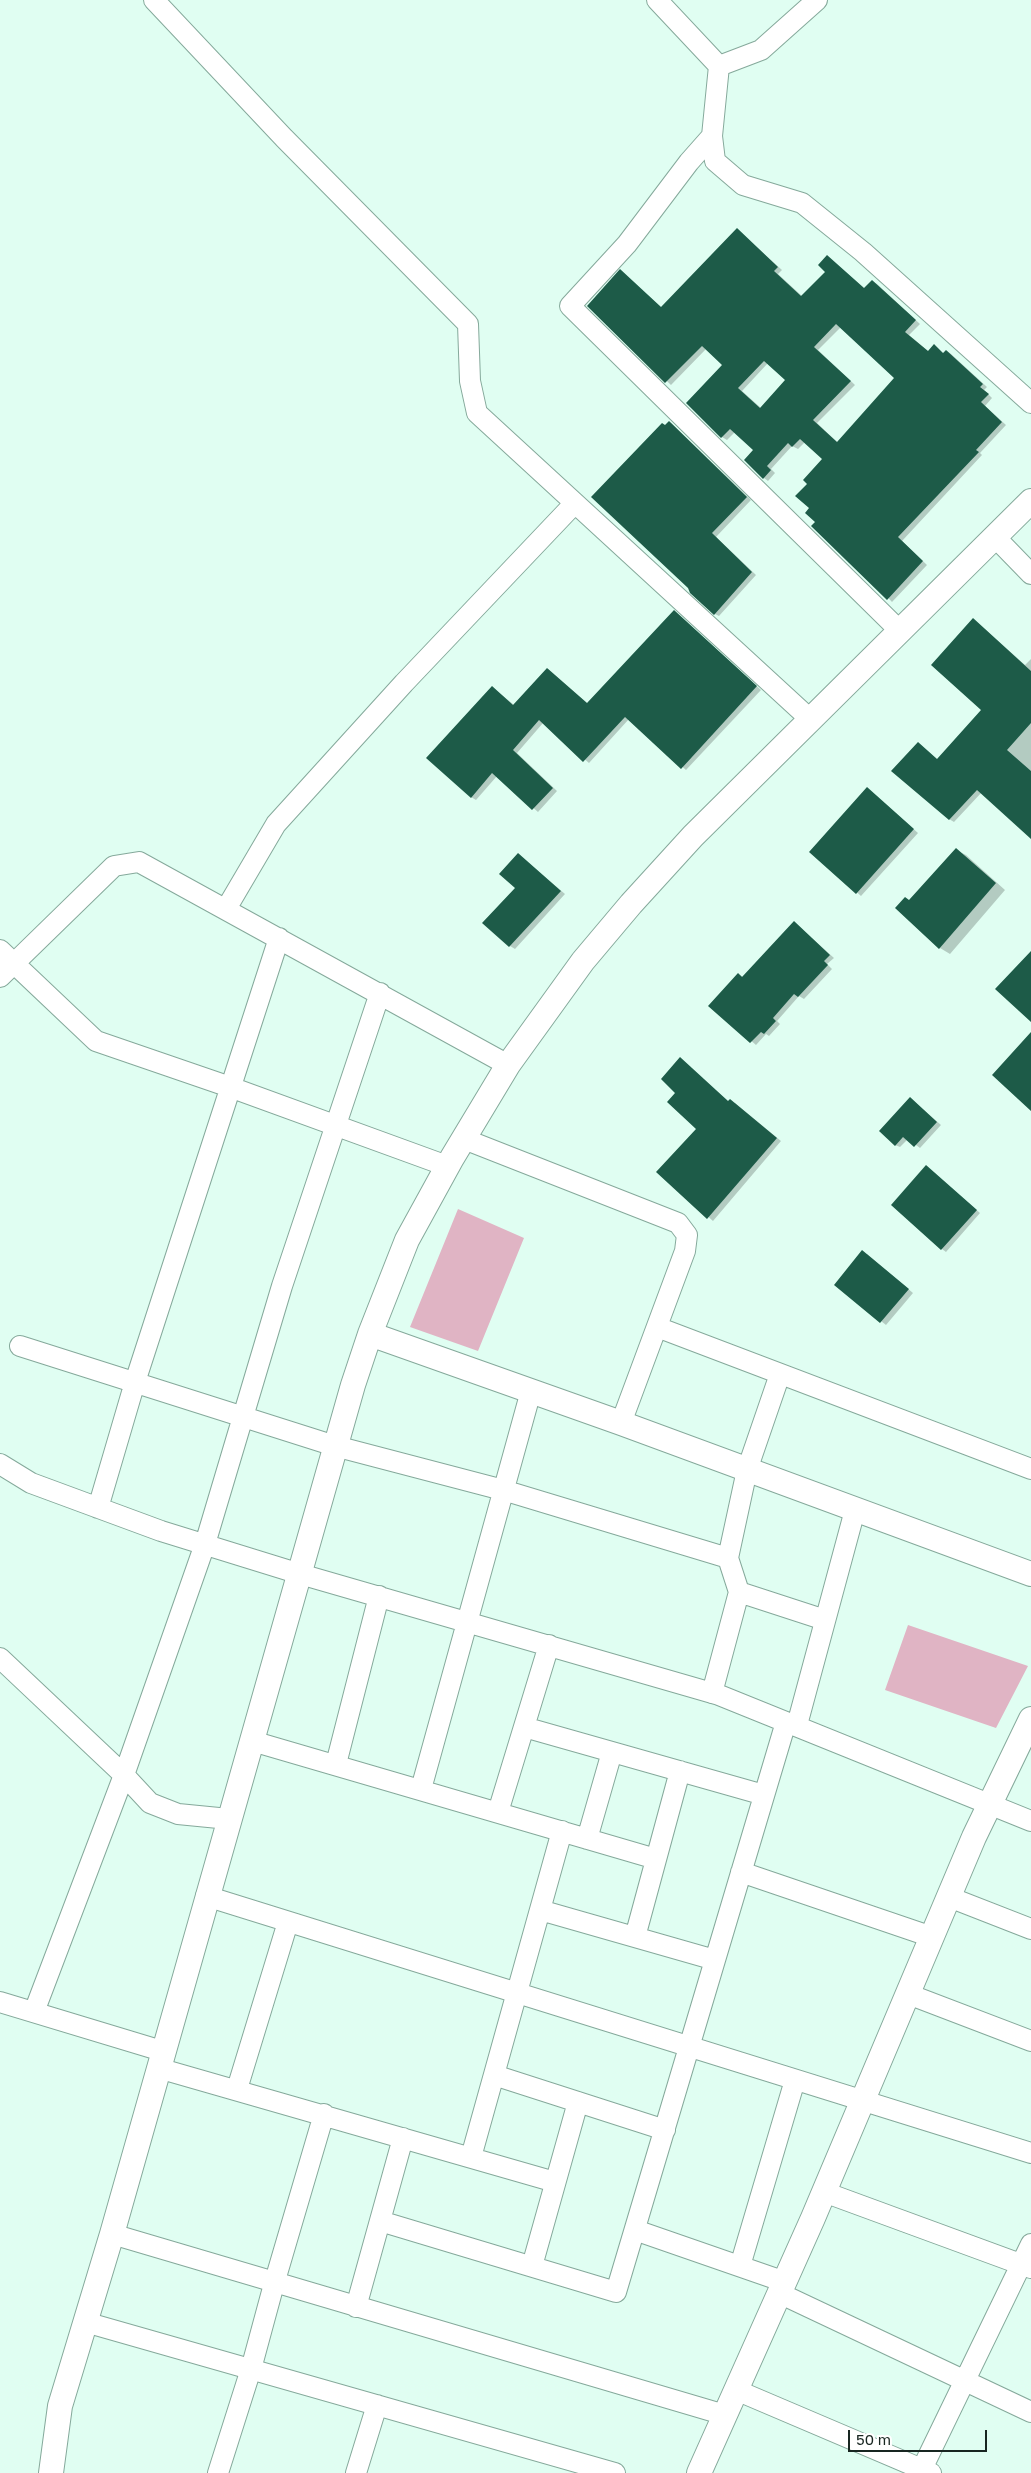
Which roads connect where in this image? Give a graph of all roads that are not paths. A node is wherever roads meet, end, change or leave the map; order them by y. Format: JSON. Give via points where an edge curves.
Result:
{"nodes":[{"id":1,"x":154,"y":0,"type":"edge"},
{"id":2,"x":657,"y":0,"type":"edge"},
{"id":3,"x":817,"y":0,"type":"edge"},
{"id":4,"x":719,"y":66,"type":"junction"},
{"id":5,"x":712,"y":136,"type":"junction"},
{"id":6,"x":1031,"y":403,"type":"edge"},
{"id":7,"x":1031,"y":501,"type":"edge"},
{"id":8,"x":574,"y":504,"type":"junction"},
{"id":9,"x":995,"y":537,"type":"junction"},
{"id":10,"x":1031,"y":574,"type":"edge"},
{"id":11,"x":900,"y":631,"type":"junction"},
{"id":12,"x":811,"y":720,"type":"junction"},
{"id":13,"x":226,"y":909,"type":"junction"},
{"id":14,"x":279,"y":938,"type":"junction"},
{"id":15,"x":7,"y":956,"type":"edge"},
{"id":16,"x":0,"y":977,"type":"edge"},
{"id":17,"x":380,"y":993,"type":"junction"},
{"id":18,"x":508,"y":1065,"type":"junction"},
{"id":19,"x":230,"y":1087,"type":"junction"},
{"id":20,"x":335,"y":1126,"type":"junction"},
{"id":21,"x":464,"y":1140,"type":"junction"},
{"id":22,"x":447,"y":1166,"type":"junction"},
{"id":23,"x":656,"y":1327,"type":"junction"},
{"id":24,"x":370,"y":1334,"type":"junction"},
{"id":25,"x":20,"y":1346,"type":"dead end"},
{"id":26,"x":780,"y":1374,"type":"junction"},
{"id":27,"x":135,"y":1382,"type":"junction"},
{"id":28,"x":531,"y":1391,"type":"junction"},
{"id":29,"x":242,"y":1417,"type":"junction"},
{"id":30,"x":621,"y":1422,"type":"junction"},
{"id":31,"x":335,"y":1446,"type":"junction"},
{"id":32,"x":0,"y":1464,"type":"edge"},
{"id":33,"x":1031,"y":1469,"type":"edge"},
{"id":34,"x":747,"y":1470,"type":"junction"},
{"id":35,"x":503,"y":1490,"type":"junction"},
{"id":36,"x":98,"y":1508,"type":"junction"},
{"id":37,"x":855,"y":1510,"type":"junction"},
{"id":38,"x":205,"y":1544,"type":"junction"},
{"id":39,"x":728,"y":1558,"type":"junction"},
{"id":40,"x":300,"y":1574,"type":"junction"},
{"id":41,"x":1031,"y":1574,"type":"edge"},
{"id":42,"x":738,"y":1592,"type":"junction"},
{"id":43,"x":379,"y":1596,"type":"junction"},
{"id":44,"x":825,"y":1620,"type":"junction"},
{"id":45,"x":467,"y":1621,"type":"junction"},
{"id":46,"x":549,"y":1645,"type":"junction"},
{"id":47,"x":0,"y":1658,"type":"edge"},
{"id":48,"x":712,"y":1693,"type":"junction"},
{"id":49,"x":1031,"y":1719,"type":"edge"},
{"id":50,"x":791,"y":1723,"type":"junction"},
{"id":51,"x":524,"y":1727,"type":"junction"},
{"id":52,"x":252,"y":1741,"type":"junction"},
{"id":53,"x":612,"y":1752,"type":"junction"},
{"id":54,"x":336,"y":1764,"type":"junction"},
{"id":55,"x":680,"y":1771,"type":"junction"},
{"id":56,"x":124,"y":1775,"type":"junction"},
{"id":57,"x":420,"y":1789,"type":"junction"},
{"id":58,"x":764,"y":1795,"type":"junction"},
{"id":59,"x":991,"y":1804,"type":"junction"},
{"id":60,"x":498,"y":1812,"type":"junction"},
{"id":61,"x":229,"y":1819,"type":"junction"},
{"id":62,"x":1031,"y":1821,"type":"edge"},
{"id":63,"x":562,"y":1831,"type":"junction"},
{"id":64,"x":587,"y":1839,"type":"junction"},
{"id":65,"x":656,"y":1859,"type":"junction"},
{"id":66,"x":741,"y":1872,"type":"junction"},
{"id":67,"x":206,"y":1896,"type":"junction"},
{"id":68,"x":949,"y":1897,"type":"junction"},
{"id":69,"x":540,"y":1910,"type":"junction"},
{"id":70,"x":288,"y":1922,"type":"junction"},
{"id":71,"x":1031,"y":1929,"type":"edge"},
{"id":72,"x":634,"y":1937,"type":"junction"},
{"id":73,"x":932,"y":1937,"type":"junction"},
{"id":74,"x":715,"y":1960,"type":"junction"},
{"id":75,"x":516,"y":1993,"type":"junction"},
{"id":76,"x":908,"y":1994,"type":"junction"},
{"id":77,"x":1,"y":2004,"type":"edge"},
{"id":78,"x":34,"y":2012,"type":"junction"},
{"id":79,"x":1031,"y":2041,"type":"edge"},
{"id":80,"x":689,"y":2047,"type":"junction"},
{"id":81,"x":160,"y":2060,"type":"junction"},
{"id":82,"x":494,"y":2075,"type":"junction"},
{"id":83,"x":795,"y":2080,"type":"junction"},
{"id":84,"x":237,"y":2089,"type":"junction"},
{"id":85,"x":863,"y":2101,"type":"junction"},
{"id":86,"x":578,"y":2102,"type":"junction"},
{"id":87,"x":324,"y":2114,"type":"junction"},
{"id":88,"x":665,"y":2130,"type":"junction"},
{"id":89,"x":403,"y":2138,"type":"junction"},
{"id":90,"x":1031,"y":2153,"type":"edge"},
{"id":91,"x":472,"y":2157,"type":"junction"},
{"id":92,"x":555,"y":2182,"type":"junction"},
{"id":93,"x":824,"y":2192,"type":"junction"},
{"id":94,"x":380,"y":2221,"type":"junction"},
{"id":95,"x":635,"y":2230,"type":"junction"},
{"id":96,"x":112,"y":2234,"type":"junction"},
{"id":97,"x":1031,"y":2244,"type":"edge"},
{"id":98,"x":532,"y":2266,"type":"junction"},
{"id":99,"x":740,"y":2266,"type":"junction"},
{"id":100,"x":1027,"y":2266,"type":"edge"},
{"id":101,"x":274,"y":2284,"type":"junction"},
{"id":102,"x":782,"y":2287,"type":"junction"},
{"id":103,"x":356,"y":2308,"type":"junction"},
{"id":104,"x":86,"y":2322,"type":"junction"},
{"id":105,"x":251,"y":2369,"type":"junction"},
{"id":106,"x":70,"y":2375,"type":"junction"},
{"id":107,"x":965,"y":2381,"type":"junction"},
{"id":108,"x":736,"y":2390,"type":"junction"},
{"id":109,"x":377,"y":2405,"type":"junction"},
{"id":110,"x":1031,"y":2412,"type":"edge"},
{"id":111,"x":725,"y":2415,"type":"junction"},
{"id":112,"x":924,"y":2472,"type":"edge"},
{"id":113,"x":34,"y":2473,"type":"edge"},
{"id":114,"x":51,"y":2473,"type":"edge"},
{"id":115,"x":218,"y":2473,"type":"edge"},
{"id":116,"x":356,"y":2473,"type":"edge"},
{"id":117,"x":615,"y":2473,"type":"edge"},
{"id":118,"x":699,"y":2473,"type":"edge"}],
"edges":[{"from":1,"to":8,"type":"street","via":[[284,138],[468,324],[470,381],[477,413]]},
{"from":2,"to":4,"type":"street"},
{"from":3,"to":4,"type":"street","via":[[761,50]]},
{"from":4,"to":5,"type":"street"},
{"from":5,"to":6,"type":"street","via":[[715,161],[743,185],[802,203],[863,252]]},
{"from":5,"to":11,"type":"street","via":[[627,244],[570,306]]},
{"from":7,"to":9,"type":"street"},
{"from":8,"to":12,"type":"street"},
{"from":8,"to":13,"type":"street","via":[[276,824]]},
{"from":9,"to":10,"type":"street"},
{"from":9,"to":11,"type":"street"},
{"from":11,"to":12,"type":"street"},
{"from":12,"to":18,"type":"street","via":[[693,836],[631,904],[583,961]]},
{"from":13,"to":14,"type":"street"},
{"from":13,"to":15,"type":"street","via":[[139,862],[114,866]]},
{"from":14,"to":17,"type":"street"},
{"from":14,"to":19,"type":"street"},
{"from":15,"to":16,"type":"street"},
{"from":15,"to":19,"type":"street","via":[[96,1042]]},
{"from":17,"to":18,"type":"street"},
{"from":17,"to":20,"type":"street"},
{"from":18,"to":21,"type":"street"},
{"from":19,"to":20,"type":"street"},
{"from":19,"to":27,"type":"street"},
{"from":20,"to":22,"type":"street"},
{"from":20,"to":29,"type":"street"},
{"from":21,"to":22,"type":"street"},
{"from":21,"to":23,"type":"street","via":[[678,1223],[688,1235],[685,1251]]},
{"from":22,"to":24,"type":"street","via":[[408,1240]]},
{"from":23,"to":26,"type":"street"},
{"from":23,"to":30,"type":"street"},
{"from":24,"to":28,"type":"street"},
{"from":24,"to":31,"type":"street"},
{"from":25,"to":27,"type":"street"},
{"from":26,"to":33,"type":"street"},
{"from":26,"to":34,"type":"street"},
{"from":27,"to":29,"type":"street"},
{"from":27,"to":36,"type":"street"},
{"from":28,"to":30,"type":"street"},
{"from":28,"to":35,"type":"street"},
{"from":29,"to":31,"type":"street"},
{"from":29,"to":38,"type":"street"},
{"from":30,"to":34,"type":"street"},
{"from":31,"to":35,"type":"street"},
{"from":31,"to":40,"type":"street"},
{"from":32,"to":36,"type":"street","via":[[31,1483]]},
{"from":34,"to":37,"type":"street"},
{"from":34,"to":39,"type":"street"},
{"from":35,"to":39,"type":"street"},
{"from":35,"to":45,"type":"street"},
{"from":36,"to":38,"type":"street"},
{"from":37,"to":41,"type":"street"},
{"from":37,"to":44,"type":"street"},
{"from":38,"to":40,"type":"street"},
{"from":38,"to":56,"type":"street"},
{"from":39,"to":42,"type":"street"},
{"from":40,"to":43,"type":"street"},
{"from":40,"to":52,"type":"street"},
{"from":42,"to":44,"type":"street"},
{"from":42,"to":48,"type":"street"},
{"from":43,"to":45,"type":"street"},
{"from":43,"to":54,"type":"street"},
{"from":44,"to":50,"type":"street"},
{"from":45,"to":46,"type":"street"},
{"from":45,"to":57,"type":"street"},
{"from":46,"to":48,"type":"street"},
{"from":46,"to":51,"type":"street"},
{"from":47,"to":56,"type":"street"},
{"from":48,"to":50,"type":"street"},
{"from":49,"to":59,"type":"street"},
{"from":50,"to":58,"type":"street"},
{"from":50,"to":59,"type":"street"},
{"from":51,"to":53,"type":"street"},
{"from":51,"to":60,"type":"street"},
{"from":52,"to":54,"type":"street"},
{"from":52,"to":61,"type":"street"},
{"from":53,"to":55,"type":"street"},
{"from":53,"to":64,"type":"street"},
{"from":54,"to":57,"type":"street"},
{"from":55,"to":58,"type":"street"},
{"from":55,"to":65,"type":"street"},
{"from":56,"to":61,"type":"street","via":[[150,1803],[178,1814]]},
{"from":56,"to":78,"type":"street"},
{"from":57,"to":60,"type":"street"},
{"from":58,"to":66,"type":"street"},
{"from":59,"to":62,"type":"street"},
{"from":59,"to":68,"type":"street"},
{"from":60,"to":63,"type":"street"},
{"from":61,"to":67,"type":"street"},
{"from":63,"to":64,"type":"street"},
{"from":63,"to":69,"type":"street"},
{"from":64,"to":65,"type":"street"},
{"from":65,"to":72,"type":"street"},
{"from":66,"to":73,"type":"street"},
{"from":66,"to":74,"type":"street"},
{"from":67,"to":70,"type":"street"},
{"from":67,"to":81,"type":"street"},
{"from":68,"to":71,"type":"street"},
{"from":68,"to":73,"type":"street"},
{"from":69,"to":72,"type":"street"},
{"from":69,"to":75,"type":"street"},
{"from":70,"to":75,"type":"street"},
{"from":70,"to":84,"type":"street"},
{"from":72,"to":74,"type":"street"},
{"from":73,"to":76,"type":"street"},
{"from":74,"to":80,"type":"street"},
{"from":75,"to":80,"type":"street"},
{"from":75,"to":82,"type":"street"},
{"from":76,"to":79,"type":"street"},
{"from":76,"to":85,"type":"street"},
{"from":77,"to":78,"type":"street"},
{"from":78,"to":81,"type":"street"},
{"from":80,"to":83,"type":"street"},
{"from":80,"to":88,"type":"street"},
{"from":81,"to":84,"type":"street"},
{"from":81,"to":96,"type":"street"},
{"from":82,"to":86,"type":"street"},
{"from":82,"to":91,"type":"street"},
{"from":83,"to":85,"type":"street"},
{"from":83,"to":99,"type":"street"},
{"from":84,"to":87,"type":"street"},
{"from":85,"to":90,"type":"street"},
{"from":85,"to":93,"type":"street"},
{"from":86,"to":88,"type":"street"},
{"from":86,"to":92,"type":"street"},
{"from":87,"to":89,"type":"street"},
{"from":87,"to":101,"type":"street"},
{"from":88,"to":95,"type":"street"},
{"from":89,"to":91,"type":"street"},
{"from":89,"to":94,"type":"street"},
{"from":91,"to":92,"type":"street"},
{"from":92,"to":98,"type":"street"},
{"from":93,"to":100,"type":"street"},
{"from":93,"to":102,"type":"street"},
{"from":94,"to":98,"type":"street"},
{"from":94,"to":103,"type":"street"},
{"from":95,"to":98,"type":"street","via":[[616,2292]]},
{"from":95,"to":99,"type":"street"},
{"from":96,"to":101,"type":"street"},
{"from":96,"to":104,"type":"street"},
{"from":97,"to":100,"type":"street"},
{"from":99,"to":102,"type":"street"},
{"from":100,"to":107,"type":"street"},
{"from":101,"to":103,"type":"street"},
{"from":101,"to":105,"type":"street"},
{"from":102,"to":107,"type":"street"},
{"from":102,"to":108,"type":"street"},
{"from":103,"to":111,"type":"street"},
{"from":104,"to":105,"type":"street"},
{"from":104,"to":106,"type":"street"},
{"from":105,"to":109,"type":"street"},
{"from":105,"to":115,"type":"street"},
{"from":106,"to":113,"type":"street","via":[[50,2412]]},
{"from":106,"to":114,"type":"street","via":[[60,2406]]},
{"from":107,"to":110,"type":"street"},
{"from":107,"to":112,"type":"street"},
{"from":108,"to":111,"type":"street"},
{"from":108,"to":112,"type":"street"},
{"from":109,"to":116,"type":"street"},
{"from":109,"to":117,"type":"street"},
{"from":111,"to":118,"type":"street"}]}
